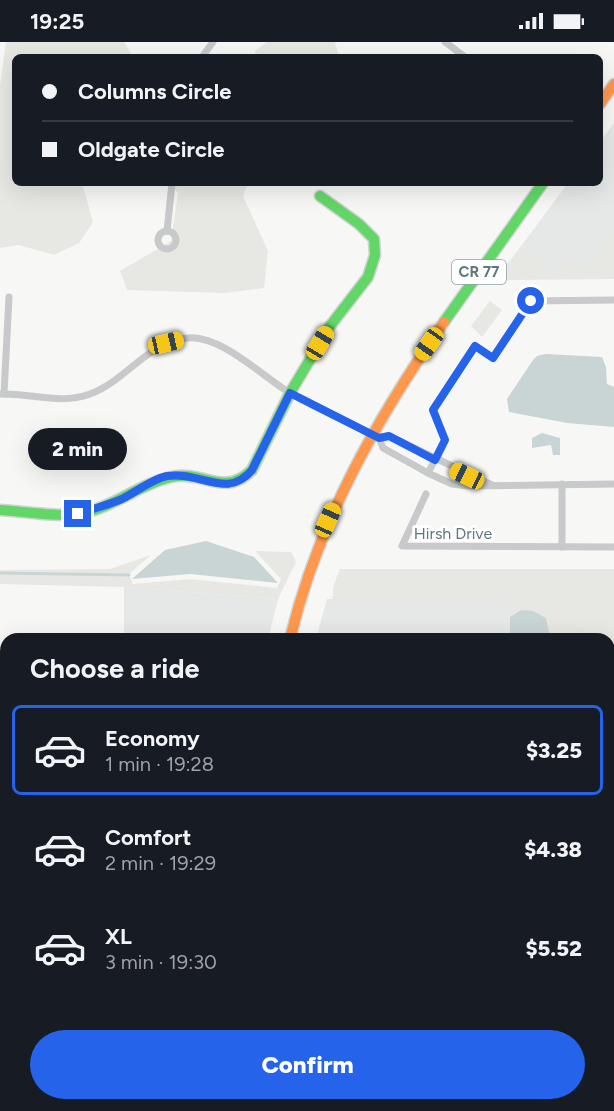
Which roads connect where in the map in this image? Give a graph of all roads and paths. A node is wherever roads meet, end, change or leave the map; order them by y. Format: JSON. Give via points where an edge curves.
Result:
{"nodes":[{"id":1,"x":445,"y":42,"type":"edge"},
{"id":2,"x":461,"y":54,"type":"edge"},
{"id":3,"x":614,"y":84,"type":"edge"},
{"id":4,"x":603,"y":100,"type":"edge"},
{"id":5,"x":172,"y":186,"type":"edge"},
{"id":6,"x":541,"y":186,"type":"edge"},
{"id":7,"x":320,"y":196,"type":"dead end"},
{"id":8,"x":167,"y":231,"type":"dead end"},
{"id":9,"x":9,"y":297,"type":"dead end"},
{"id":10,"x":614,"y":300,"type":"edge"},
{"id":11,"x":290,"y":393,"type":"junction"},
{"id":12,"x":2,"y":394,"type":"edge"},
{"id":13,"x":376,"y":436,"type":"junction"},
{"id":14,"x":435,"y":460,"type":"junction"},
{"id":15,"x":428,"y":473,"type":"junction"},
{"id":16,"x":562,"y":484,"type":"junction"},
{"id":17,"x":614,"y":484,"type":"edge"},
{"id":18,"x":492,"y":485,"type":"junction"},
{"id":19,"x":426,"y":494,"type":"dead end"},
{"id":20,"x":0,"y":510,"type":"edge"},
{"id":21,"x":562,"y":547,"type":"junction"},
{"id":22,"x":614,"y":547,"type":"edge"},
{"id":23,"x":292,"y":633,"type":"edge"}],
"edges":[{"from":1,"to":2,"type":"street"},
{"from":3,"to":4,"type":"street"},
{"from":5,"to":8,"type":"street"},
{"from":6,"to":13,"type":"street","number":"CR 77","via":[[416,362]]},
{"from":7,"to":11,"type":"street","via":[[374,239],[375,255],[368,277],[330,326]]},
{"from":9,"to":12,"type":"street"},
{"from":10,"to":14,"type":"street","via":[[531,301],[493,358],[475,346],[433,410],[445,440]]},
{"from":11,"to":12,"type":"street","via":[[217,344],[203,338],[187,338],[166,343],[90,394],[54,399]]},
{"from":11,"to":13,"type":"street"},
{"from":11,"to":20,"type":"street","via":[[252,470],[236,483],[228,486],[190,475],[165,476],[119,500],[78,514]]},
{"from":13,"to":14,"type":"street","via":[[389,436]]},
{"from":13,"to":15,"type":"street","via":[[383,448]]},
{"from":13,"to":23,"type":"street","number":"CR 77","via":[[321,536]]},
{"from":14,"to":15,"type":"street"},
{"from":14,"to":18,"type":"street"},
{"from":15,"to":18,"type":"street","via":[[452,484]]},
{"from":16,"to":17,"type":"street"},
{"from":16,"to":18,"type":"street"},
{"from":16,"to":21,"type":"street"},
{"from":19,"to":21,"type":"street","name":"Hirsh Drive","via":[[402,546]]},
{"from":21,"to":22,"type":"street","name":"Hirsh Drive"}]}
